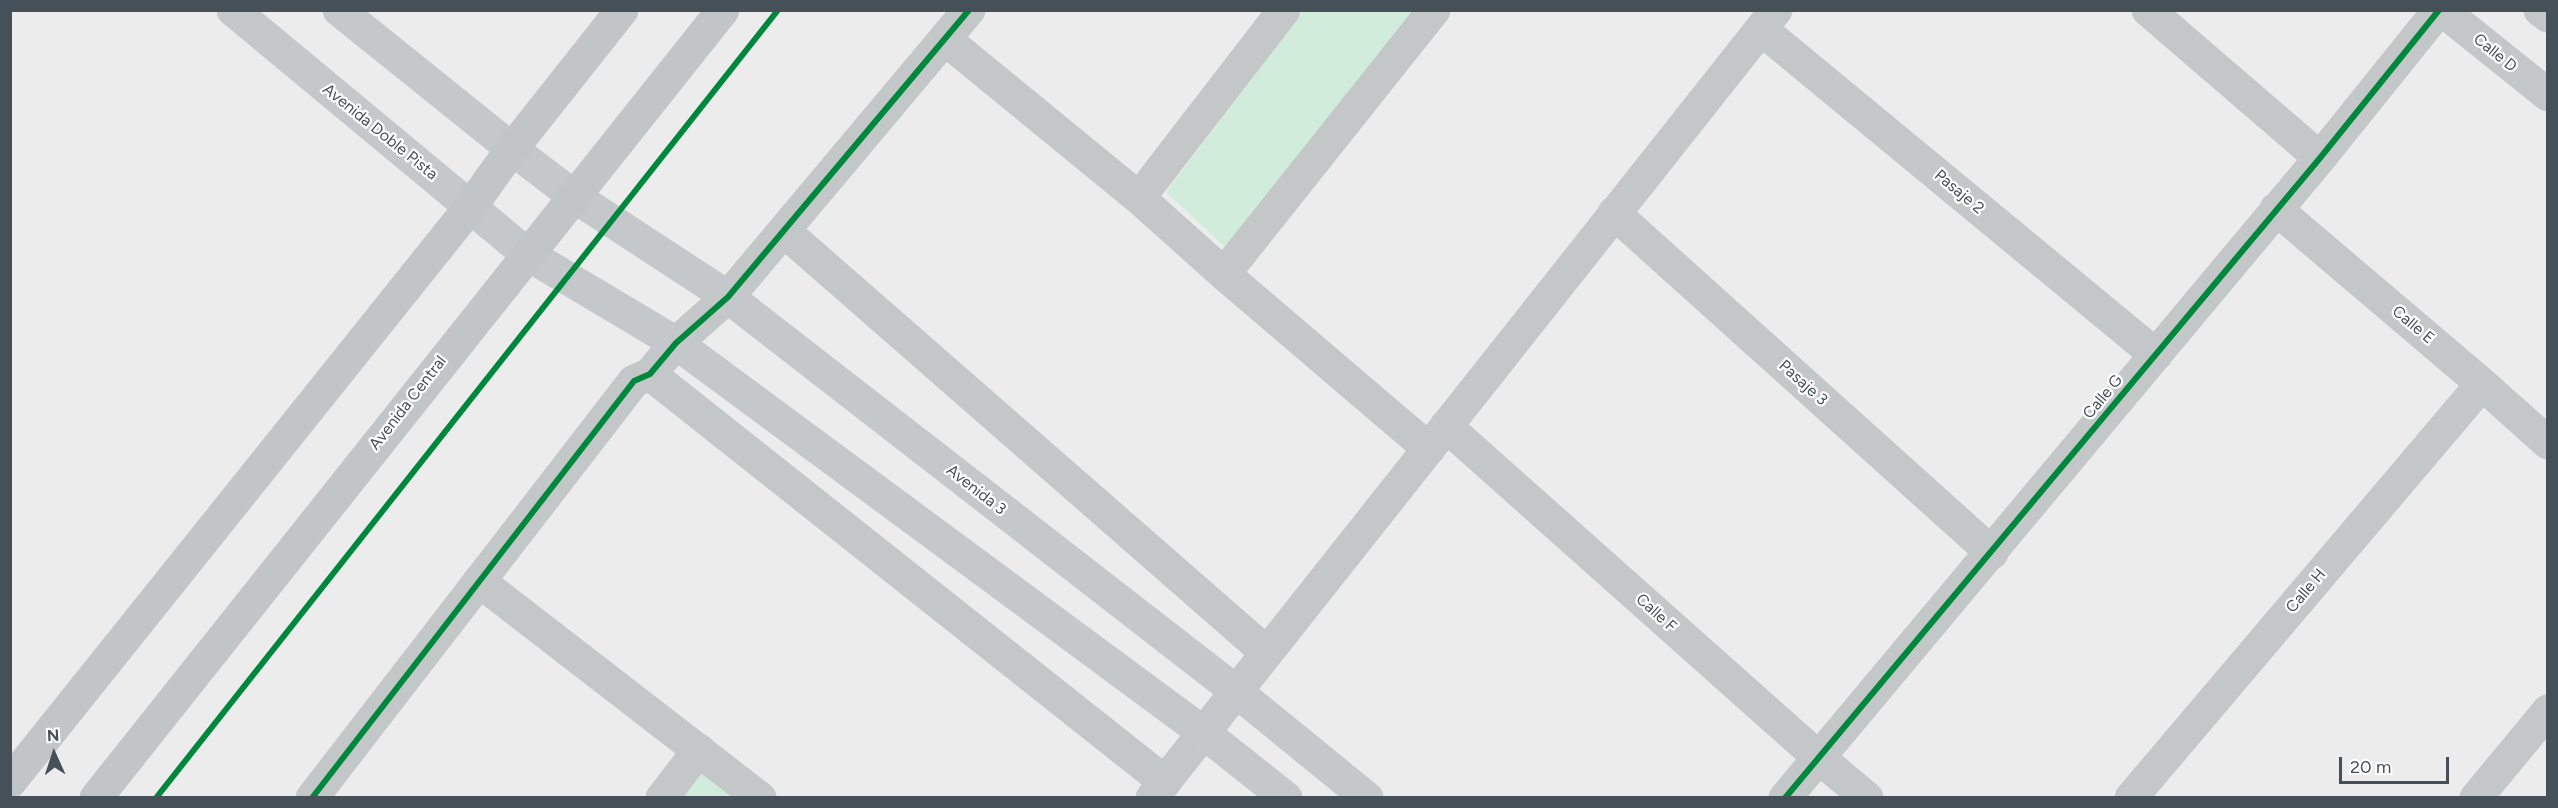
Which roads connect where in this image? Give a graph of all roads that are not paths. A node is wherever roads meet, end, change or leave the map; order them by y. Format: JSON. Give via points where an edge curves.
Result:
{"nodes":[{"id":1,"x":233,"y":10,"type":"edge"},
{"id":2,"x":339,"y":10,"type":"edge"},
{"id":3,"x":622,"y":10,"type":"edge"},
{"id":4,"x":723,"y":10,"type":"edge"},
{"id":5,"x":969,"y":10,"type":"edge"},
{"id":6,"x":1284,"y":10,"type":"edge"},
{"id":7,"x":1434,"y":10,"type":"edge"},
{"id":8,"x":2148,"y":10,"type":"edge"},
{"id":9,"x":2440,"y":10,"type":"edge"},
{"id":10,"x":2541,"y":10,"type":"edge"},
{"id":11,"x":2547,"y":16,"type":"edge"},
{"id":12,"x":1768,"y":20,"type":"edge"},
{"id":13,"x":946,"y":40,"type":"junction"},
{"id":14,"x":2547,"y":95,"type":"edge"},
{"id":15,"x":512,"y":149,"type":"junction"},
{"id":16,"x":2320,"y":158,"type":"junction"},
{"id":17,"x":575,"y":196,"type":"junction"},
{"id":18,"x":1139,"y":198,"type":"junction"},
{"id":19,"x":471,"y":206,"type":"junction"},
{"id":20,"x":2276,"y":209,"type":"junction"},
{"id":21,"x":1614,"y":213,"type":"junction"},
{"id":22,"x":784,"y":231,"type":"junction"},
{"id":23,"x":527,"y":254,"type":"junction"},
{"id":24,"x":1224,"y":274,"type":"junction"},
{"id":25,"x":728,"y":297,"type":"junction"},
{"id":26,"x":676,"y":343,"type":"junction"},
{"id":27,"x":2156,"y":355,"type":"junction"},
{"id":28,"x":650,"y":374,"type":"junction"},
{"id":29,"x":2482,"y":384,"type":"junction"},
{"id":30,"x":1437,"y":438,"type":"junction"},
{"id":31,"x":2547,"y":443,"type":"edge"},
{"id":32,"x":1992,"y":553,"type":"junction"},
{"id":33,"x":479,"y":581,"type":"junction"},
{"id":34,"x":1267,"y":653,"type":"junction"},
{"id":35,"x":1237,"y":692,"type":"junction"},
{"id":36,"x":2547,"y":711,"type":"edge"},
{"id":37,"x":1204,"y":733,"type":"junction"},
{"id":38,"x":699,"y":750,"type":"junction"},
{"id":39,"x":1818,"y":757,"type":"junction"},
{"id":40,"x":10,"y":782,"type":"edge"},
{"id":41,"x":1159,"y":790,"type":"edge"},
{"id":42,"x":96,"y":798,"type":"edge"},
{"id":43,"x":312,"y":798,"type":"edge"},
{"id":44,"x":662,"y":798,"type":"edge"},
{"id":45,"x":760,"y":798,"type":"edge"},
{"id":46,"x":1286,"y":798,"type":"edge"},
{"id":47,"x":1367,"y":798,"type":"edge"},
{"id":48,"x":1785,"y":798,"type":"edge"},
{"id":49,"x":1867,"y":798,"type":"edge"},
{"id":50,"x":2131,"y":798,"type":"edge"},
{"id":51,"x":2476,"y":798,"type":"edge"}],
"edges":[{"from":1,"to":19,"type":"main road","name":"Avenida Doble Pista"},
{"from":2,"to":15,"type":"main road"},
{"from":3,"to":15,"type":"main road"},
{"from":4,"to":17,"type":"main road","name":"Avenida Central"},
{"from":5,"to":13,"type":"street"},
{"from":6,"to":18,"type":"street"},
{"from":7,"to":24,"type":"street"},
{"from":8,"to":16,"type":"street"},
{"from":9,"to":14,"type":"street","name":"Calle D"},
{"from":9,"to":16,"type":"street","name":"Calle G"},
{"from":10,"to":11,"type":"street"},
{"from":12,"to":21,"type":"street"},
{"from":12,"to":27,"type":"street","name":"Pasaje 2"},
{"from":13,"to":18,"type":"street","name":"Calle F"},
{"from":13,"to":22,"type":"street"},
{"from":15,"to":17,"type":"main road"},
{"from":15,"to":19,"type":"main road"},
{"from":16,"to":20,"type":"street","name":"Calle G"},
{"from":17,"to":23,"type":"main road","name":"Avenida Central"},
{"from":17,"to":25,"type":"main road","name":"Avenida 3"},
{"from":18,"to":24,"type":"street","name":"Calle F"},
{"from":19,"to":23,"type":"main road","name":"Avenida Doble Pista"},
{"from":19,"to":40,"type":"main road"},
{"from":20,"to":27,"type":"street","name":"Calle G"},
{"from":20,"to":29,"type":"street","name":"Calle E"},
{"from":21,"to":30,"type":"street"},
{"from":21,"to":32,"type":"street","name":"Pasaje 3"},
{"from":22,"to":25,"type":"street"},
{"from":22,"to":34,"type":"street"},
{"from":23,"to":26,"type":"main road"},
{"from":23,"to":42,"type":"main road","name":"Avenida Central"},
{"from":24,"to":30,"type":"street","name":"Calle F"},
{"from":25,"to":26,"type":"street"},
{"from":25,"to":35,"type":"main road","name":"Avenida 3"},
{"from":26,"to":28,"type":"street"},
{"from":26,"to":37,"type":"main road"},
{"from":27,"to":32,"type":"street","name":"Calle G"},
{"from":28,"to":33,"type":"street","via":[[634,381]]},
{"from":28,"to":41,"type":"street"},
{"from":29,"to":31,"type":"street","name":"Calle E"},
{"from":29,"to":50,"type":"street","name":"Calle H"},
{"from":30,"to":34,"type":"street"},
{"from":30,"to":39,"type":"street","name":"Calle F"},
{"from":32,"to":39,"type":"street","name":"Calle G"},
{"from":33,"to":38,"type":"street"},
{"from":33,"to":43,"type":"street"},
{"from":34,"to":35,"type":"street"},
{"from":35,"to":37,"type":"street"},
{"from":35,"to":47,"type":"main road","name":"Avenida 3"},
{"from":36,"to":51,"type":"street"},
{"from":37,"to":41,"type":"street"},
{"from":37,"to":46,"type":"main road"},
{"from":38,"to":44,"type":"street"},
{"from":38,"to":45,"type":"street"},
{"from":39,"to":48,"type":"street","name":"Calle G"},
{"from":39,"to":49,"type":"street","name":"Calle F"}]}
